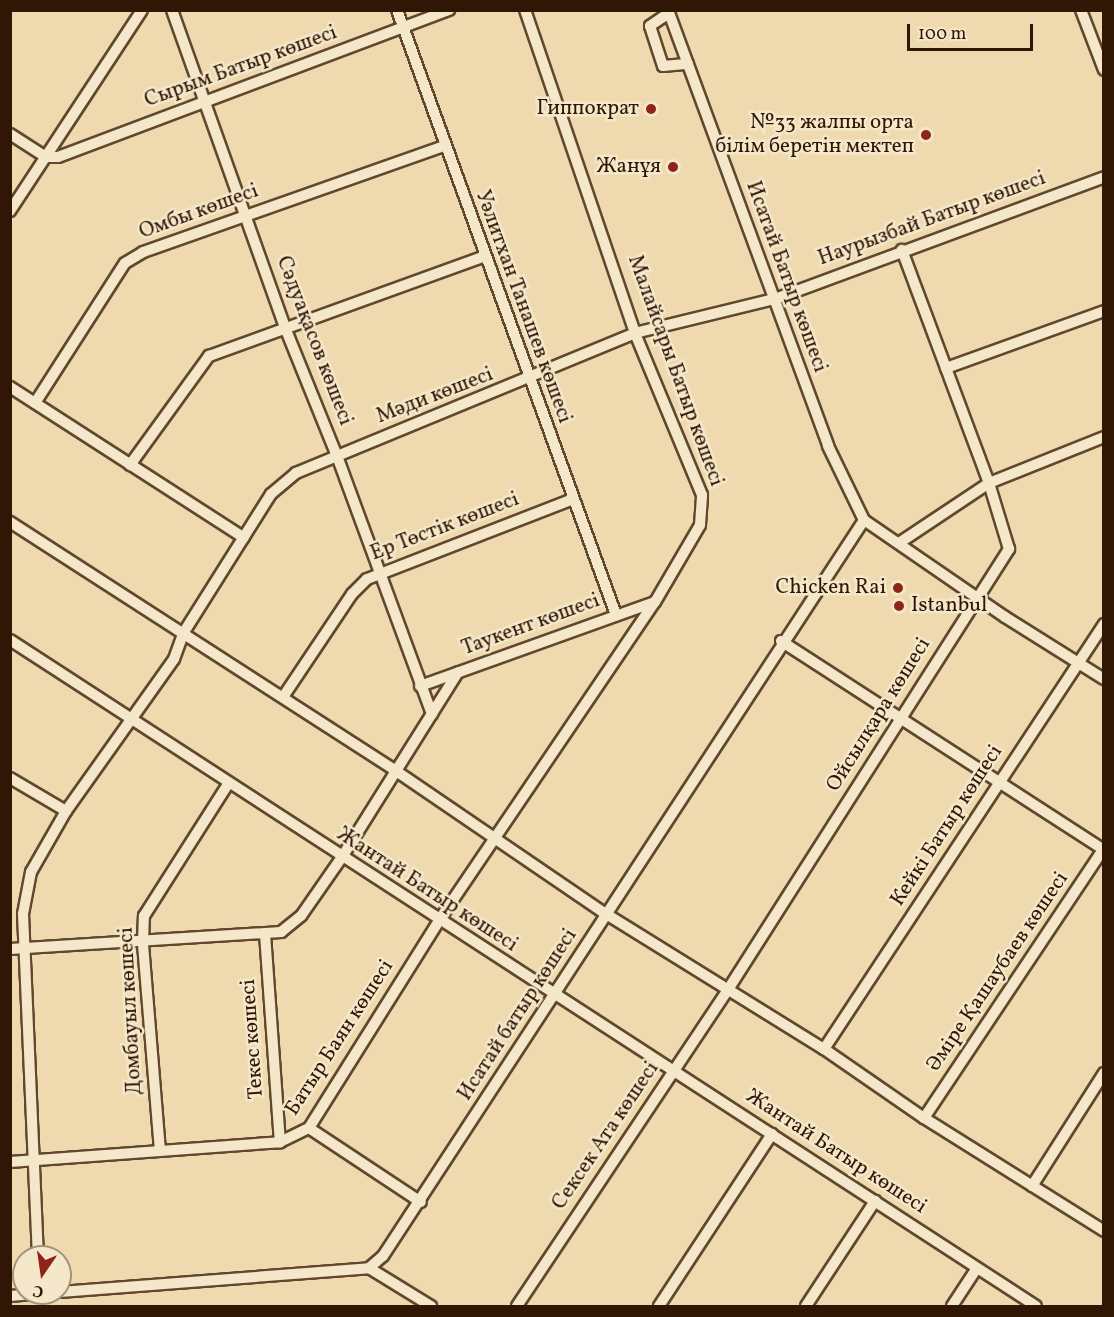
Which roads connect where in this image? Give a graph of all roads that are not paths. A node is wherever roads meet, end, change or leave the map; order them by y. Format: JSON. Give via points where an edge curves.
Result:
{"nodes":[{"id":1,"x":142,"y":10,"type":"edge"},
{"id":2,"x":172,"y":10,"type":"edge"},
{"id":3,"x":397,"y":10,"type":"edge"},
{"id":4,"x":449,"y":10,"type":"edge"},
{"id":5,"x":525,"y":10,"type":"edge"},
{"id":6,"x":1081,"y":10,"type":"edge"},
{"id":7,"x":669,"y":12,"type":"edge"},
{"id":8,"x":404,"y":29,"type":"junction"},
{"id":9,"x":1100,"y":47,"type":"edge"},
{"id":10,"x":688,"y":64,"type":"junction"},
{"id":11,"x":1104,"y":70,"type":"edge"},
{"id":12,"x":204,"y":100,"type":"junction"},
{"id":13,"x":10,"y":134,"type":"edge"},
{"id":14,"x":444,"y":146,"type":"junction"},
{"id":15,"x":46,"y":156,"type":"junction"},
{"id":16,"x":1104,"y":177,"type":"edge"},
{"id":17,"x":10,"y":211,"type":"edge"},
{"id":18,"x":245,"y":216,"type":"junction"},
{"id":19,"x":902,"y":250,"type":"junction"},
{"id":20,"x":483,"y":256,"type":"junction"},
{"id":21,"x":775,"y":299,"type":"junction"},
{"id":22,"x":1104,"y":311,"type":"edge"},
{"id":23,"x":286,"y":330,"type":"junction"},
{"id":24,"x":635,"y":333,"type":"junction"},
{"id":25,"x":946,"y":368,"type":"junction"},
{"id":26,"x":528,"y":380,"type":"junction"},
{"id":27,"x":10,"y":387,"type":"edge"},
{"id":28,"x":35,"y":403,"type":"junction"},
{"id":29,"x":1103,"y":439,"type":"edge"},
{"id":30,"x":337,"y":456,"type":"junction"},
{"id":31,"x":130,"y":465,"type":"junction"},
{"id":32,"x":989,"y":483,"type":"junction"},
{"id":33,"x":573,"y":499,"type":"junction"},
{"id":34,"x":864,"y":520,"type":"junction"},
{"id":35,"x":10,"y":522,"type":"edge"},
{"id":36,"x":244,"y":538,"type":"junction"},
{"id":37,"x":899,"y":543,"type":"junction"},
{"id":38,"x":380,"y":572,"type":"junction"},
{"id":39,"x":977,"y":598,"type":"junction"},
{"id":40,"x":655,"y":602,"type":"junction"},
{"id":41,"x":616,"y":615,"type":"junction"},
{"id":42,"x":1104,"y":624,"type":"edge"},
{"id":43,"x":184,"y":632,"type":"junction"},
{"id":44,"x":10,"y":640,"type":"edge"},
{"id":45,"x":782,"y":641,"type":"junction"},
{"id":46,"x":1078,"y":662,"type":"junction"},
{"id":47,"x":458,"y":672,"type":"junction"},
{"id":48,"x":1104,"y":679,"type":"edge"},
{"id":49,"x":420,"y":686,"type":"junction"},
{"id":50,"x":283,"y":697,"type":"junction"},
{"id":51,"x":432,"y":714,"type":"junction"},
{"id":52,"x":132,"y":718,"type":"junction"},
{"id":53,"x":899,"y":718,"type":"junction"},
{"id":54,"x":396,"y":771,"type":"junction"},
{"id":55,"x":10,"y":778,"type":"edge"},
{"id":56,"x":998,"y":783,"type":"junction"},
{"id":57,"x":228,"y":784,"type":"junction"},
{"id":58,"x":66,"y":811,"type":"junction"},
{"id":59,"x":494,"y":841,"type":"junction"},
{"id":60,"x":1103,"y":849,"type":"edge"},
{"id":61,"x":342,"y":857,"type":"junction"},
{"id":62,"x":606,"y":914,"type":"junction"},
{"id":63,"x":440,"y":919,"type":"junction"},
{"id":64,"x":265,"y":934,"type":"junction"},
{"id":65,"x":142,"y":942,"type":"junction"},
{"id":66,"x":25,"y":948,"type":"junction"},
{"id":67,"x":10,"y":949,"type":"edge"},
{"id":68,"x":729,"y":988,"type":"junction"},
{"id":69,"x":554,"y":996,"type":"junction"},
{"id":70,"x":824,"y":1049,"type":"junction"},
{"id":71,"x":674,"y":1070,"type":"junction"},
{"id":72,"x":1104,"y":1073,"type":"edge"},
{"id":73,"x":924,"y":1118,"type":"junction"},
{"id":74,"x":309,"y":1128,"type":"junction"},
{"id":75,"x":772,"y":1134,"type":"junction"},
{"id":76,"x":280,"y":1142,"type":"junction"},
{"id":77,"x":160,"y":1151,"type":"junction"},
{"id":78,"x":10,"y":1162,"type":"edge"},
{"id":79,"x":32,"y":1162,"type":"junction"},
{"id":80,"x":1032,"y":1186,"type":"junction"},
{"id":81,"x":875,"y":1201,"type":"junction"},
{"id":82,"x":422,"y":1202,"type":"junction"},
{"id":83,"x":1104,"y":1231,"type":"edge"},
{"id":84,"x":37,"y":1245,"type":"edge"},
{"id":85,"x":369,"y":1268,"type":"junction"},
{"id":86,"x":977,"y":1268,"type":"junction"},
{"id":87,"x":72,"y":1291,"type":"edge"},
{"id":88,"x":431,"y":1306,"type":"edge"},
{"id":89,"x":517,"y":1306,"type":"edge"},
{"id":90,"x":658,"y":1306,"type":"edge"},
{"id":91,"x":806,"y":1306,"type":"edge"},
{"id":92,"x":952,"y":1306,"type":"edge"},
{"id":93,"x":1036,"y":1306,"type":"edge"}],
"edges":[{"from":1,"to":15,"type":"street"},
{"from":2,"to":12,"type":"street","name":"Сәдуақасов көшесі"},
{"from":3,"to":8,"type":"street","name":"Уәлитхан Танашев көшесі"},
{"from":4,"to":8,"type":"street","name":"Сырым Батыр көшесі"},
{"from":5,"to":24,"type":"street","name":"Малайсары Батыр көшесі"},
{"from":6,"to":9,"type":"street"},
{"from":7,"to":10,"type":"street","name":"Исатай Батыр көшесі"},
{"from":7,"to":10,"type":"street","via":[[650,26],[663,66]]},
{"from":8,"to":12,"type":"street","name":"Сырым Батыр көшесі"},
{"from":8,"to":14,"type":"street","name":"Уәлитхан Танашев көшесі"},
{"from":9,"to":11,"type":"street"},
{"from":10,"to":21,"type":"street","name":"Исатай Батыр көшесі"},
{"from":12,"to":15,"type":"street","name":"Сырым Батыр көшесі","via":[[58,158]]},
{"from":12,"to":18,"type":"street","name":"Сәдуақасов көшесі"},
{"from":13,"to":15,"type":"street"},
{"from":14,"to":18,"type":"street","name":"Омбы көшесі"},
{"from":14,"to":20,"type":"street","name":"Уәлитхан Танашев көшесі"},
{"from":15,"to":17,"type":"street"},
{"from":16,"to":19,"type":"street","name":"Наурызбай Батыр көшесі"},
{"from":18,"to":23,"type":"street","name":"Сәдуақасов көшесі"},
{"from":18,"to":28,"type":"street","name":"Омбы көшесі","via":[[143,252],[125,263]]},
{"from":19,"to":21,"type":"street","name":"Наурызбай Батыр көшесі"},
{"from":19,"to":25,"type":"street","name":"Ойсылқара көшесі"},
{"from":20,"to":23,"type":"street"},
{"from":20,"to":26,"type":"street","name":"Уәлитхан Танашев көшесі"},
{"from":21,"to":24,"type":"street","name":"Мәди көшесі"},
{"from":21,"to":34,"type":"street","name":"Исатай Батыр көшесі","via":[[828,446]]},
{"from":22,"to":25,"type":"street"},
{"from":23,"to":30,"type":"street","name":"Сәдуақасов көшесі"},
{"from":23,"to":31,"type":"street","via":[[208,356]]},
{"from":24,"to":26,"type":"street","name":"Мәди көшесі"},
{"from":24,"to":40,"type":"street","name":"Малайсары Батыр көшесі","via":[[703,505],[700,525]]},
{"from":25,"to":32,"type":"street","name":"Ойсылқара көшесі"},
{"from":26,"to":30,"type":"street","name":"Мәди көшесі"},
{"from":26,"to":33,"type":"street","name":"Уәлитхан Танашев көшесі"},
{"from":27,"to":28,"type":"street"},
{"from":28,"to":31,"type":"street"},
{"from":29,"to":32,"type":"street"},
{"from":30,"to":36,"type":"street","name":"Мәди көшесі","via":[[296,473],[271,494]]},
{"from":30,"to":38,"type":"street","name":"Сәдуақасов көшесі"},
{"from":31,"to":36,"type":"street"},
{"from":32,"to":37,"type":"street"},
{"from":32,"to":39,"type":"street","name":"Ойсылқара көшесі","via":[[1009,549]]},
{"from":33,"to":38,"type":"street","name":"Ер Төстік көшесі"},
{"from":33,"to":41,"type":"street","name":"Уәлитхан Танашев көшесі"},
{"from":34,"to":37,"type":"street"},
{"from":34,"to":45,"type":"street","name":"Исатай батыр көшесі"},
{"from":35,"to":43,"type":"street"},
{"from":36,"to":43,"type":"street","name":"Мәди көшесі"},
{"from":37,"to":39,"type":"street"},
{"from":38,"to":49,"type":"street","name":"Сәдуақасов көшесі"},
{"from":38,"to":50,"type":"street","name":"Ер Төстік көшесі","via":[[352,594]]},
{"from":39,"to":46,"type":"street"},
{"from":39,"to":53,"type":"street","name":"Ойсылқара көшесі"},
{"from":40,"to":41,"type":"street","name":"Таукент көшесі"},
{"from":40,"to":59,"type":"street","name":"Малайсары Батыр көшесі"},
{"from":41,"to":47,"type":"street","name":"Таукент көшесі"},
{"from":42,"to":46,"type":"street","name":"Кейкі Батыр көшесі"},
{"from":43,"to":50,"type":"street"},
{"from":43,"to":52,"type":"street","name":"Мәди көшесі","via":[[174,659]]},
{"from":44,"to":52,"type":"street","name":"Жантай Батыр көшесі"},
{"from":45,"to":53,"type":"street"},
{"from":45,"to":62,"type":"street","name":"Исатай батыр көшесі"},
{"from":46,"to":48,"type":"street"},
{"from":46,"to":56,"type":"street","name":"Кейкі Батыр көшесі"},
{"from":47,"to":49,"type":"street","name":"Таукент көшесі"},
{"from":47,"to":51,"type":"street"},
{"from":49,"to":51,"type":"street","name":"Сәдуақасов көшесі"},
{"from":50,"to":54,"type":"street"},
{"from":51,"to":54,"type":"street"},
{"from":52,"to":57,"type":"street","name":"Жантай Батыр көшесі"},
{"from":52,"to":58,"type":"street","name":"Мәди көшесі"},
{"from":53,"to":56,"type":"street"},
{"from":53,"to":68,"type":"street","name":"Ойсылқара көшесі"},
{"from":54,"to":59,"type":"street"},
{"from":54,"to":61,"type":"street"},
{"from":55,"to":58,"type":"street"},
{"from":56,"to":60,"type":"street"},
{"from":56,"to":70,"type":"street","name":"Кейкі Батыр көшесі"},
{"from":57,"to":61,"type":"street","name":"Жантай Батыр көшесі"},
{"from":57,"to":65,"type":"street","name":"Домбауыл көшесі","via":[[144,916]]},
{"from":58,"to":66,"type":"street","via":[[27,886]]},
{"from":59,"to":62,"type":"street"},
{"from":59,"to":63,"type":"street","name":"Батыр Баян көшесі"},
{"from":60,"to":73,"type":"street","name":"Әміре Қашаубаев көшесі"},
{"from":61,"to":63,"type":"street","name":"Жантай Батыр көшесі"},
{"from":61,"to":64,"type":"street","via":[[301,916],[281,932]]},
{"from":62,"to":68,"type":"street"},
{"from":62,"to":69,"type":"street","name":"Исатай батыр көшесі"},
{"from":63,"to":69,"type":"street","name":"Жантай Батыр көшесі"},
{"from":63,"to":74,"type":"street","name":"Батыр Баян көшесі"},
{"from":64,"to":65,"type":"street"},
{"from":64,"to":76,"type":"street","name":"Текес көшесі"},
{"from":65,"to":66,"type":"street"},
{"from":65,"to":77,"type":"street","name":"Домбауыл көшесі"},
{"from":66,"to":67,"type":"street"},
{"from":66,"to":79,"type":"street"},
{"from":68,"to":70,"type":"street"},
{"from":68,"to":71,"type":"street","name":"Сексек Ата көшесі"},
{"from":69,"to":71,"type":"street","name":"Жантай Батыр көшесі"},
{"from":69,"to":82,"type":"street","name":"Исатай батыр көшесі"},
{"from":70,"to":73,"type":"street"},
{"from":71,"to":75,"type":"street","name":"Жантай Батыр көшесі"},
{"from":71,"to":89,"type":"street","name":"Сексек Ата көшесі"},
{"from":72,"to":80,"type":"street"},
{"from":73,"to":80,"type":"street"},
{"from":74,"to":76,"type":"street","name":"Батыр Баян көшесі"},
{"from":74,"to":82,"type":"street"},
{"from":75,"to":81,"type":"street","name":"Жантай Батыр көшесі"},
{"from":75,"to":90,"type":"street"},
{"from":76,"to":77,"type":"street","name":"Батыр Баян көшесі"},
{"from":77,"to":79,"type":"street","name":"Батыр Баян көшесі"},
{"from":78,"to":79,"type":"street","name":"Батыр Баян көшесі"},
{"from":79,"to":84,"type":"street"},
{"from":80,"to":83,"type":"street"},
{"from":81,"to":86,"type":"street","name":"Жантай Батыр көшесі"},
{"from":81,"to":91,"type":"street"},
{"from":82,"to":85,"type":"street","name":"Исатай батыр көшесі","via":[[394,1245]]},
{"from":85,"to":87,"type":"street"},
{"from":85,"to":88,"type":"street"},
{"from":86,"to":92,"type":"street"},
{"from":86,"to":93,"type":"street","name":"Жантай Батыр көшесі"}]}
